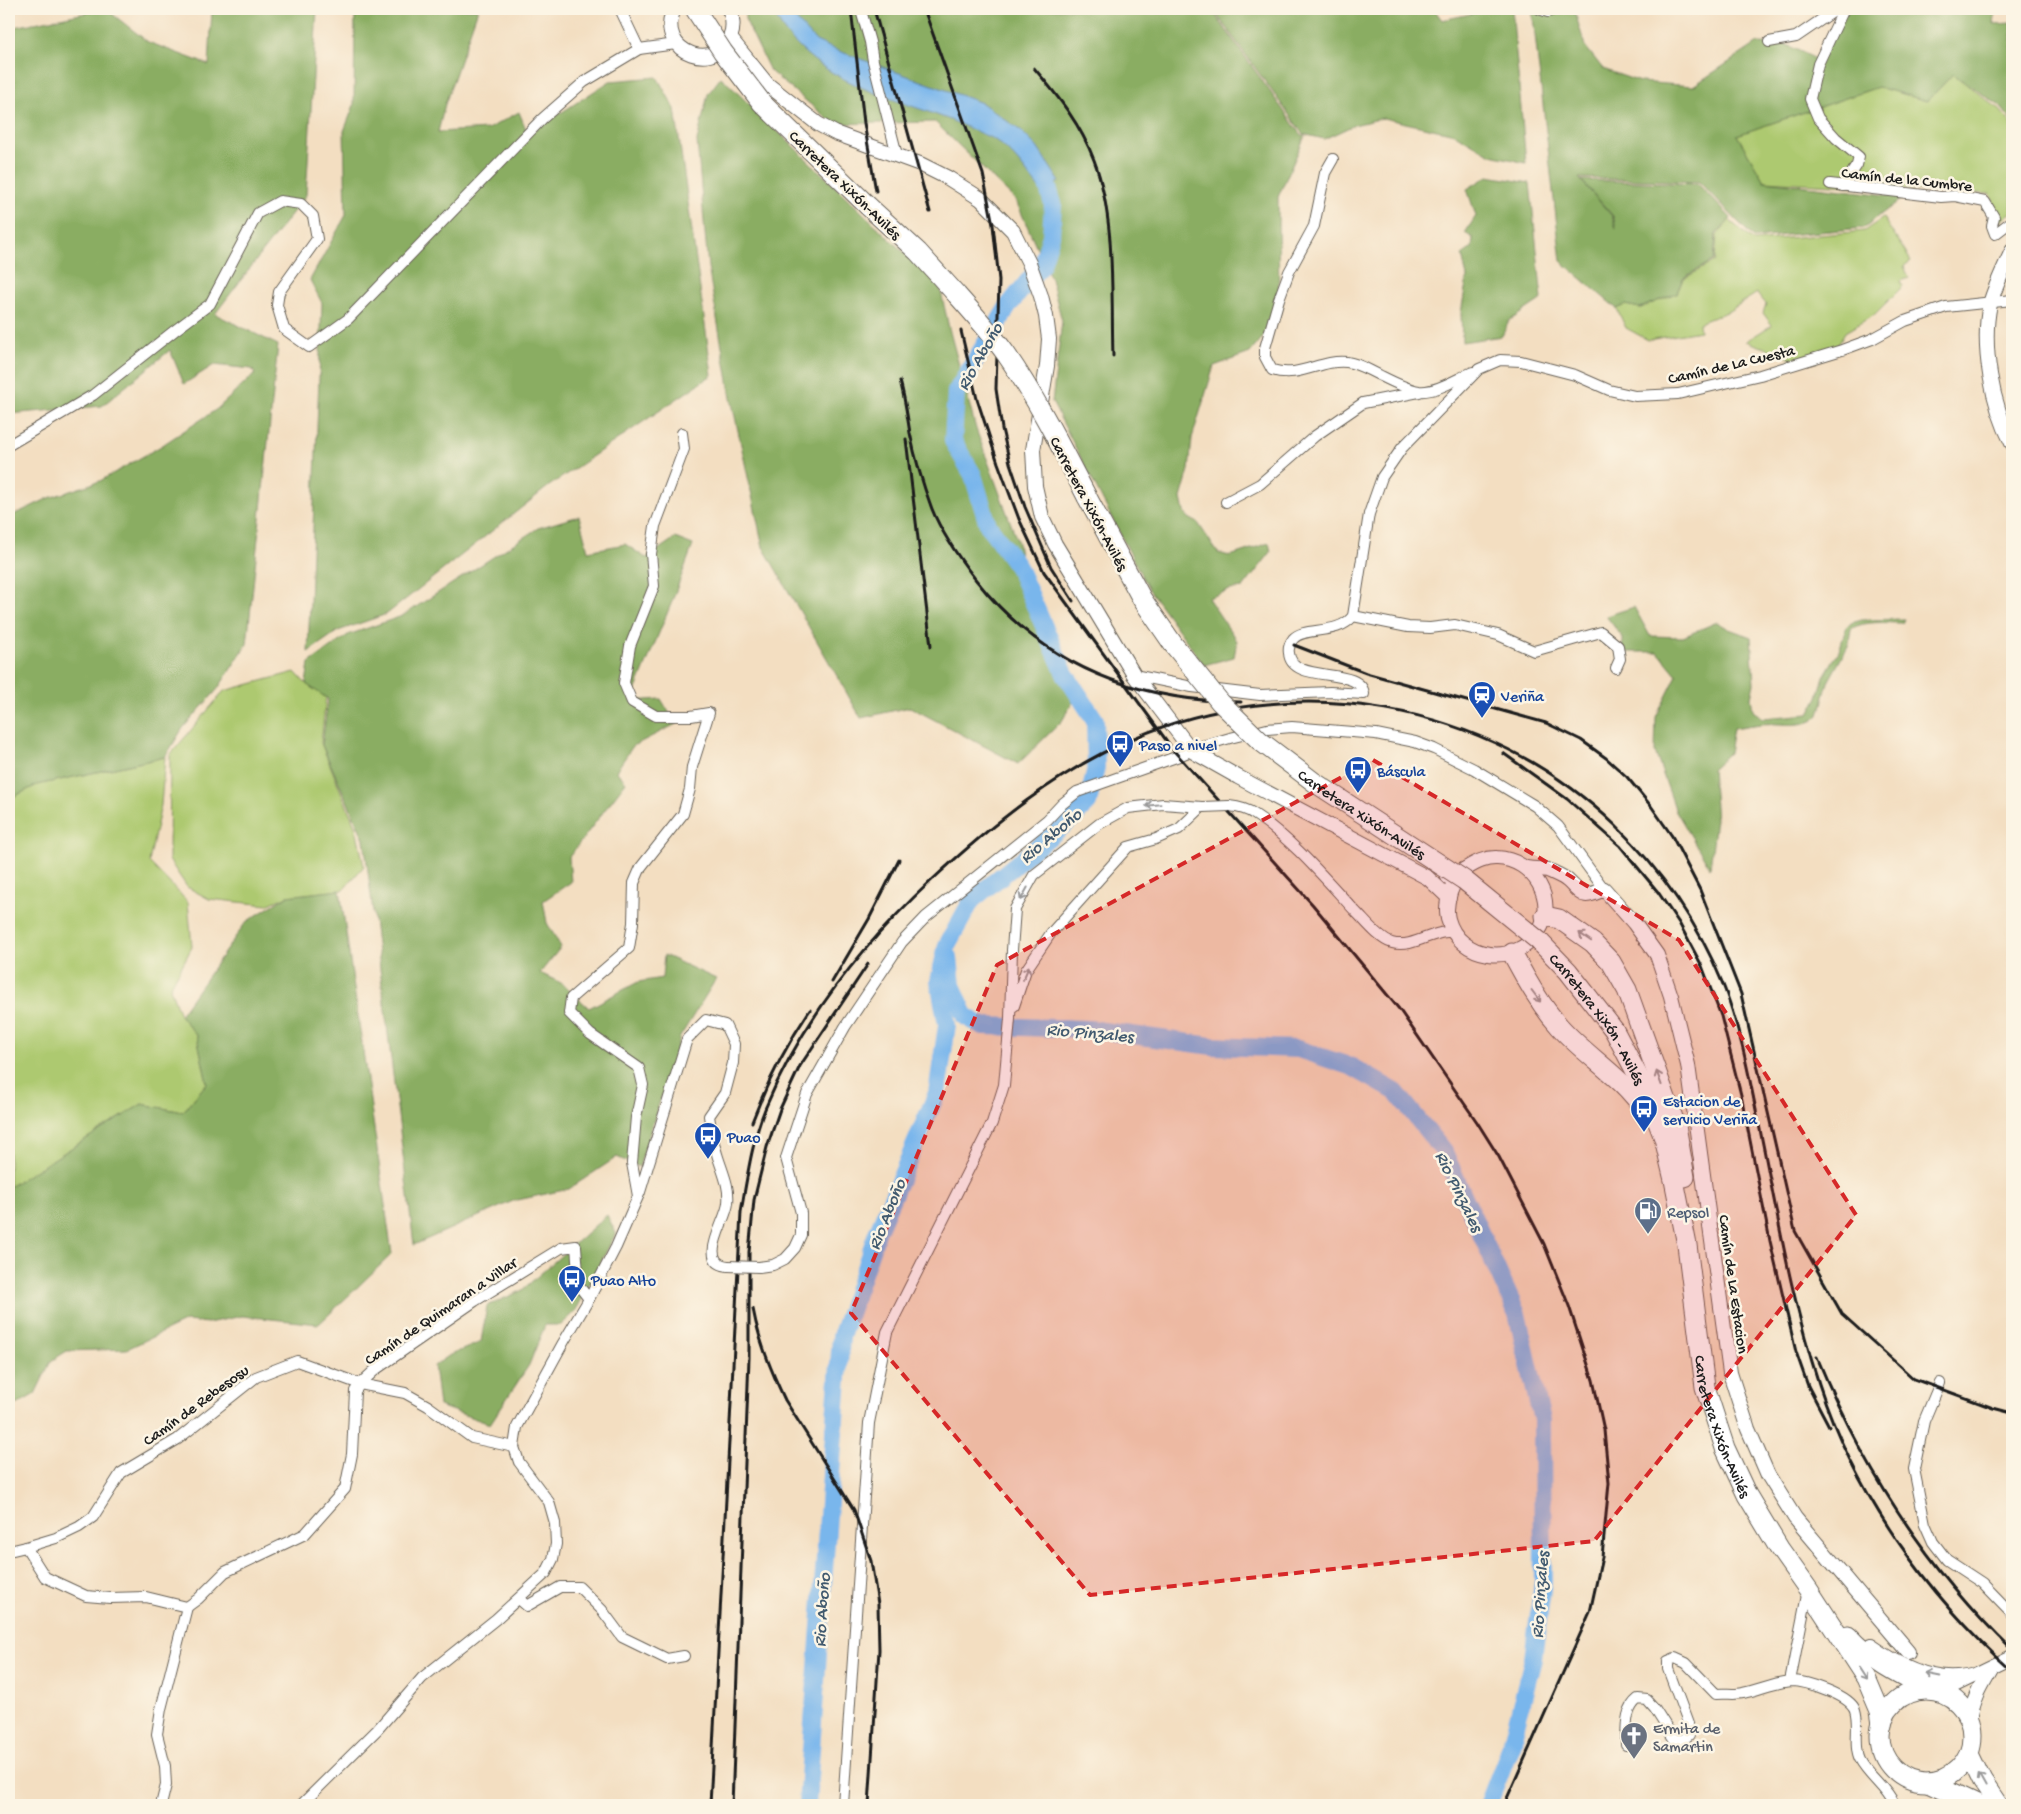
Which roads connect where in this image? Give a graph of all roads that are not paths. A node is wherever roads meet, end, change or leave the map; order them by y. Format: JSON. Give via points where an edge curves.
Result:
{"nodes":[{"id":1,"x":620,"y":9,"type":"edge"},
{"id":2,"x":695,"y":9,"type":"edge"},
{"id":3,"x":728,"y":9,"type":"edge"},
{"id":4,"x":862,"y":9,"type":"edge"},
{"id":5,"x":1539,"y":9,"type":"edge"},
{"id":6,"x":1556,"y":9,"type":"edge"},
{"id":7,"x":1837,"y":9,"type":"edge"},
{"id":8,"x":1844,"y":9,"type":"edge"},
{"id":9,"x":671,"y":11,"type":"edge"},
{"id":10,"x":730,"y":38,"type":"junction"},
{"id":11,"x":1769,"y":42,"type":"dead end"},
{"id":12,"x":676,"y":44,"type":"junction"},
{"id":13,"x":639,"y":50,"type":"junction"},
{"id":14,"x":897,"y":155,"type":"junction"},
{"id":15,"x":1334,"y":159,"type":"dead end"},
{"id":16,"x":1830,"y":184,"type":"dead end"},
{"id":17,"x":1843,"y":186,"type":"junction"},
{"id":18,"x":2012,"y":221,"type":"edge"},
{"id":19,"x":2012,"y":251,"type":"edge"},
{"id":20,"x":2012,"y":300,"type":"edge"},
{"id":21,"x":1991,"y":303,"type":"junction"},
{"id":22,"x":1479,"y":369,"type":"junction"},
{"id":23,"x":1420,"y":391,"type":"junction"},
{"id":24,"x":682,"y":433,"type":"dead end"},
{"id":25,"x":2012,"y":443,"type":"edge"},
{"id":26,"x":9,"y":445,"type":"edge"},
{"id":27,"x":1226,"y":502,"type":"dead end"},
{"id":28,"x":1353,"y":616,"type":"junction"},
{"id":29,"x":1616,"y":668,"type":"dead end"},
{"id":30,"x":1134,"y":675,"type":"junction"},
{"id":31,"x":1192,"y":751,"type":"junction"},
{"id":32,"x":1202,"y":807,"type":"junction"},
{"id":33,"x":1527,"y":868,"type":"junction"},
{"id":34,"x":1460,"y":872,"type":"junction"},
{"id":35,"x":1556,"y":874,"type":"junction"},
{"id":36,"x":1428,"y":878,"type":"junction"},
{"id":37,"x":1541,"y":886,"type":"junction"},
{"id":38,"x":1604,"y":889,"type":"junction"},
{"id":39,"x":1449,"y":898,"type":"junction"},
{"id":40,"x":1545,"y":916,"type":"junction"},
{"id":41,"x":1448,"y":919,"type":"junction"},
{"id":42,"x":1437,"y":933,"type":"junction"},
{"id":43,"x":1455,"y":933,"type":"junction"},
{"id":44,"x":1539,"y":941,"type":"joint"},
{"id":45,"x":1512,"y":954,"type":"junction"},
{"id":46,"x":1010,"y":1019,"type":"junction"},
{"id":47,"x":638,"y":1197,"type":"junction"},
{"id":48,"x":1687,"y":1245,"type":"junction"},
{"id":49,"x":1690,"y":1282,"type":"junction"},
{"id":50,"x":589,"y":1299,"type":"junction"},
{"id":51,"x":1940,"y":1383,"type":"dead end"},
{"id":52,"x":360,"y":1384,"type":"junction"},
{"id":53,"x":514,"y":1447,"type":"junction"},
{"id":54,"x":26,"y":1547,"type":"junction"},
{"id":55,"x":9,"y":1551,"type":"edge"},
{"id":56,"x":1808,"y":1589,"type":"junction"},
{"id":57,"x":519,"y":1599,"type":"junction"},
{"id":58,"x":187,"y":1607,"type":"junction"},
{"id":59,"x":2012,"y":1614,"type":"edge"},
{"id":60,"x":1838,"y":1624,"type":"junction"},
{"id":61,"x":1908,"y":1652,"type":"dead end"},
{"id":62,"x":684,"y":1656,"type":"dead end"},
{"id":63,"x":2012,"y":1657,"type":"edge"},
{"id":64,"x":1985,"y":1671,"type":"junction"},
{"id":65,"x":1790,"y":1681,"type":"junction"},
{"id":66,"x":1934,"y":1690,"type":"junction"},
{"id":67,"x":1970,"y":1721,"type":"junction"},
{"id":68,"x":1882,"y":1724,"type":"junction"},
{"id":69,"x":1626,"y":1745,"type":"dead end"},
{"id":70,"x":1969,"y":1754,"type":"junction"},
{"id":71,"x":1928,"y":1782,"type":"junction"},
{"id":72,"x":161,"y":1805,"type":"edge"},
{"id":73,"x":301,"y":1805,"type":"edge"},
{"id":74,"x":842,"y":1805,"type":"edge"},
{"id":75,"x":1894,"y":1805,"type":"edge"},
{"id":76,"x":1978,"y":1805,"type":"edge"},
{"id":77,"x":1998,"y":1805,"type":"edge"}],
"edges":[{"from":1,"to":13,"type":"street"},
{"from":2,"to":44,"type":"highway","name":"Carretera Xixón-Avilés","bridge":true,"via":[[762,103],[918,252],[984,324],[1035,401],[1142,599],[1220,702],[1260,741],[1314,782],[1464,880]]},
{"from":3,"to":10,"type":"street","via":[[733,25]]},
{"from":4,"to":14,"type":"street"},
{"from":5,"to":6,"type":"street","via":[[1548,12]]},
{"from":7,"to":11,"type":"street","via":[[1796,37]]},
{"from":8,"to":17,"type":"street","via":[[1818,64],[1810,99],[1818,118],[1858,157],[1857,165]]},
{"from":9,"to":12,"type":"street","via":[[669,26]]},
{"from":10,"to":12,"type":"street","via":[[724,47],[705,56],[694,56]]},
{"from":10,"to":14,"type":"street","via":[[768,84],[818,124]]},
{"from":12,"to":13,"type":"street"},
{"from":13,"to":26,"type":"street","via":[[584,82],[542,119],[348,319],[309,347],[284,329],[277,305],[279,292],[317,239],[313,216],[301,204],[280,201],[258,213],[210,304],[93,395]]},
{"from":14,"to":30,"type":"street","via":[[948,178],[981,199],[1013,231],[1029,263],[1046,316],[1048,339],[1047,366],[1033,450],[1035,486],[1042,517]]},
{"from":15,"to":23,"type":"street","via":[[1325,173],[1314,226],[1289,272],[1279,299],[1266,357],[1272,370],[1284,373],[1346,362],[1364,366],[1378,375]]},
{"from":16,"to":17,"type":"street","name":"Camín de la Cumbre"},
{"from":17,"to":18,"type":"street","name":"Camín de la Cumbre","via":[[1956,196],[1985,202],[1994,217],[1992,226],[1995,234]]},
{"from":19,"to":21,"type":"street"},
{"from":20,"to":21,"type":"street","name":"Camín de La Cuesta"},
{"from":21,"to":22,"type":"street","name":"Camín de La Cuesta","via":[[1946,307],[1905,321],[1872,339],[1842,350],[1678,394],[1635,396],[1521,360],[1500,360]]},
{"from":21,"to":25,"type":"street","via":[[1987,342],[1992,380],[1997,405]]},
{"from":22,"to":23,"type":"street"},
{"from":22,"to":28,"type":"street","name":"Camín de La Cuesta","via":[[1402,448],[1382,477],[1369,514]]},
{"from":23,"to":27,"type":"street","via":[[1363,403],[1315,436],[1260,484]]},
{"from":24,"to":47,"type":"street","via":[[684,449],[655,526],[651,554],[654,586],[630,646],[624,683],[632,702],[656,716],[710,713],[692,767],[683,814],[642,867],[634,883],[629,948],[571,998],[569,1013],[590,1034],[639,1068],[643,1085],[632,1163]]},
{"from":28,"to":29,"type":"street","via":[[1408,627],[1454,625],[1498,634],[1534,651],[1601,632],[1618,646],[1620,659]]},
{"from":28,"to":30,"type":"street","via":[[1334,628],[1297,635],[1288,652],[1296,666],[1356,681],[1364,689],[1364,694],[1260,695],[1192,687]]},
{"from":30,"to":31,"type":"street"},
{"from":31,"to":36,"type":"street"},
{"from":31,"to":38,"type":"street","via":[[1248,733],[1292,726],[1376,734],[1415,742],[1474,769],[1535,806],[1558,826]]},
{"from":31,"to":47,"type":"street","bridge":true,"via":[[1077,792],[1047,820],[926,916],[902,942],[845,1027],[807,1094],[786,1158],[802,1221],[798,1242],[785,1258],[773,1265],[759,1267],[728,1266],[718,1263],[714,1256],[728,1194],[709,1116],[725,1093],[733,1063],[734,1044],[725,1025],[706,1020],[687,1039]]},
{"from":32,"to":42,"type":"street","bridge":true,"via":[[1229,806],[1255,814],[1288,842],[1372,929],[1392,943],[1418,942]]},
{"from":46,"to":32,"type":"street","one_way":true,"via":[[1031,962],[1051,933],[1128,847],[1179,828]]},
{"from":32,"to":46,"type":"street","one_way":true,"via":[[1163,804],[1128,808],[1099,824],[1034,875],[1015,909]]},
{"from":33,"to":34,"type":"street","via":[[1512,860],[1496,858],[1479,861]]},
{"from":33,"to":35,"type":"street"},
{"from":33,"to":37,"type":"street"},
{"from":34,"to":36,"type":"street","via":[[1443,879]]},
{"from":34,"to":39,"type":"street"},
{"from":35,"to":37,"type":"street","via":[[1544,880]]},
{"from":35,"to":38,"type":"street","via":[[1566,879],[1579,894]]},
{"from":36,"to":39,"type":"street"},
{"from":37,"to":40,"type":"street","via":[[1546,902]]},
{"from":38,"to":61,"type":"street","name":"Camín de La Estacion","via":[[1657,955],[1671,996],[1688,1065],[1730,1373],[1748,1429],[1768,1475],[1795,1518]]},
{"from":39,"to":41,"type":"street"},
{"from":40,"to":45,"type":"street","via":[[1539,932],[1527,946]]},
{"from":48,"to":40,"type":"highway","one_way":true,"via":[[1690,1214],[1676,1126],[1627,990],[1611,962],[1593,943],[1559,919]]},
{"from":41,"to":42,"type":"street"},
{"from":41,"to":43,"type":"street"},
{"from":42,"to":43,"type":"street"},
{"from":43,"to":45,"type":"street","via":[[1466,945],[1479,952],[1496,956]]},
{"from":44,"to":48,"type":"highway","name":"Carretera Xixón - Avilés","via":[[1568,971],[1614,1030],[1645,1088],[1666,1147]]},
{"from":45,"to":49,"type":"highway","one_way":true,"via":[[1530,988],[1560,1028],[1634,1093],[1647,1114],[1658,1143],[1678,1234],[1680,1258]]},
{"from":46,"to":74,"type":"street","via":[[1004,1085],[992,1123],[886,1332],[869,1423]]},
{"from":47,"to":50,"type":"street"},
{"from":48,"to":49,"type":"highway","name":"Carretera Xixón-Avilés"},
{"from":49,"to":56,"type":"highway","name":"Carretera Xixón-Avilés","via":[[1705,1387],[1725,1448],[1752,1503]]},
{"from":50,"to":52,"type":"street","name":"Camín de Quimaran a Villar","via":[[579,1286],[576,1246],[561,1248],[475,1301],[375,1370]]},
{"from":50,"to":53,"type":"street","via":[[516,1428]]},
{"from":51,"to":59,"type":"street","via":[[1924,1421],[1914,1469],[1925,1524],[1933,1542],[1947,1560],[1982,1583]]},
{"from":52,"to":53,"type":"street","name":"Camín de Rebesosu","via":[[405,1393],[472,1438]]},
{"from":52,"to":54,"type":"street","name":"Camín de Rebesosu","via":[[297,1361],[256,1377],[178,1439],[120,1474],[93,1517],[80,1527]]},
{"from":52,"to":58,"type":"street","name":"Camín de Quimaran a Villar","via":[[355,1392],[352,1454],[345,1489],[305,1534],[225,1572]]},
{"from":53,"to":57,"type":"street","via":[[519,1462],[549,1502],[556,1544],[546,1573]]},
{"from":54,"to":55,"type":"street","name":"Camín de Rebesosu"},
{"from":54,"to":58,"type":"street","via":[[45,1577],[86,1596],[146,1597]]},
{"from":56,"to":60,"type":"highway","name":"Carretera Xixón-Avilés"},
{"from":56,"to":65,"type":"street"},
{"from":56,"to":68,"type":"highway","name":"Carretera Xixón-Avilés","one_way":true,"via":[[1866,1678]]},
{"from":57,"to":62,"type":"street","via":[[528,1606],[560,1587],[579,1587],[622,1637],[667,1659]]},
{"from":57,"to":73,"type":"street","via":[[422,1678],[377,1730]]},
{"from":58,"to":72,"type":"street","via":[[157,1734],[165,1766],[166,1785]]},
{"from":64,"to":60,"type":"street","one_way":true,"via":[[1956,1678],[1932,1676],[1880,1653]]},
{"from":60,"to":66,"type":"highway","name":"Carretera Xixón-Avilés","via":[[1864,1653]]},
{"from":63,"to":64,"type":"street"},
{"from":64,"to":66,"type":"street"},
{"from":64,"to":67,"type":"street","via":[[1971,1707]]},
{"from":65,"to":69,"type":"street","via":[[1740,1694],[1716,1694],[1686,1663],[1675,1658],[1668,1660],[1689,1735],[1682,1740],[1674,1739],[1647,1700],[1638,1699],[1628,1711]]},
{"from":65,"to":75,"type":"street","via":[[1805,1683],[1850,1702],[1855,1710],[1859,1758]]},
{"from":66,"to":67,"type":"highway","via":[[1954,1698]]},
{"from":66,"to":68,"type":"highway","via":[[1914,1691],[1900,1697],[1888,1709]]},
{"from":67,"to":70,"type":"highway","via":[[1973,1735]]},
{"from":68,"to":71,"type":"highway","via":[[1881,1744],[1886,1760],[1913,1781]]},
{"from":70,"to":71,"type":"highway","via":[[1960,1767],[1945,1778]]},
{"from":77,"to":70,"type":"highway","one_way":true},
{"from":71,"to":76,"type":"highway"}]}
